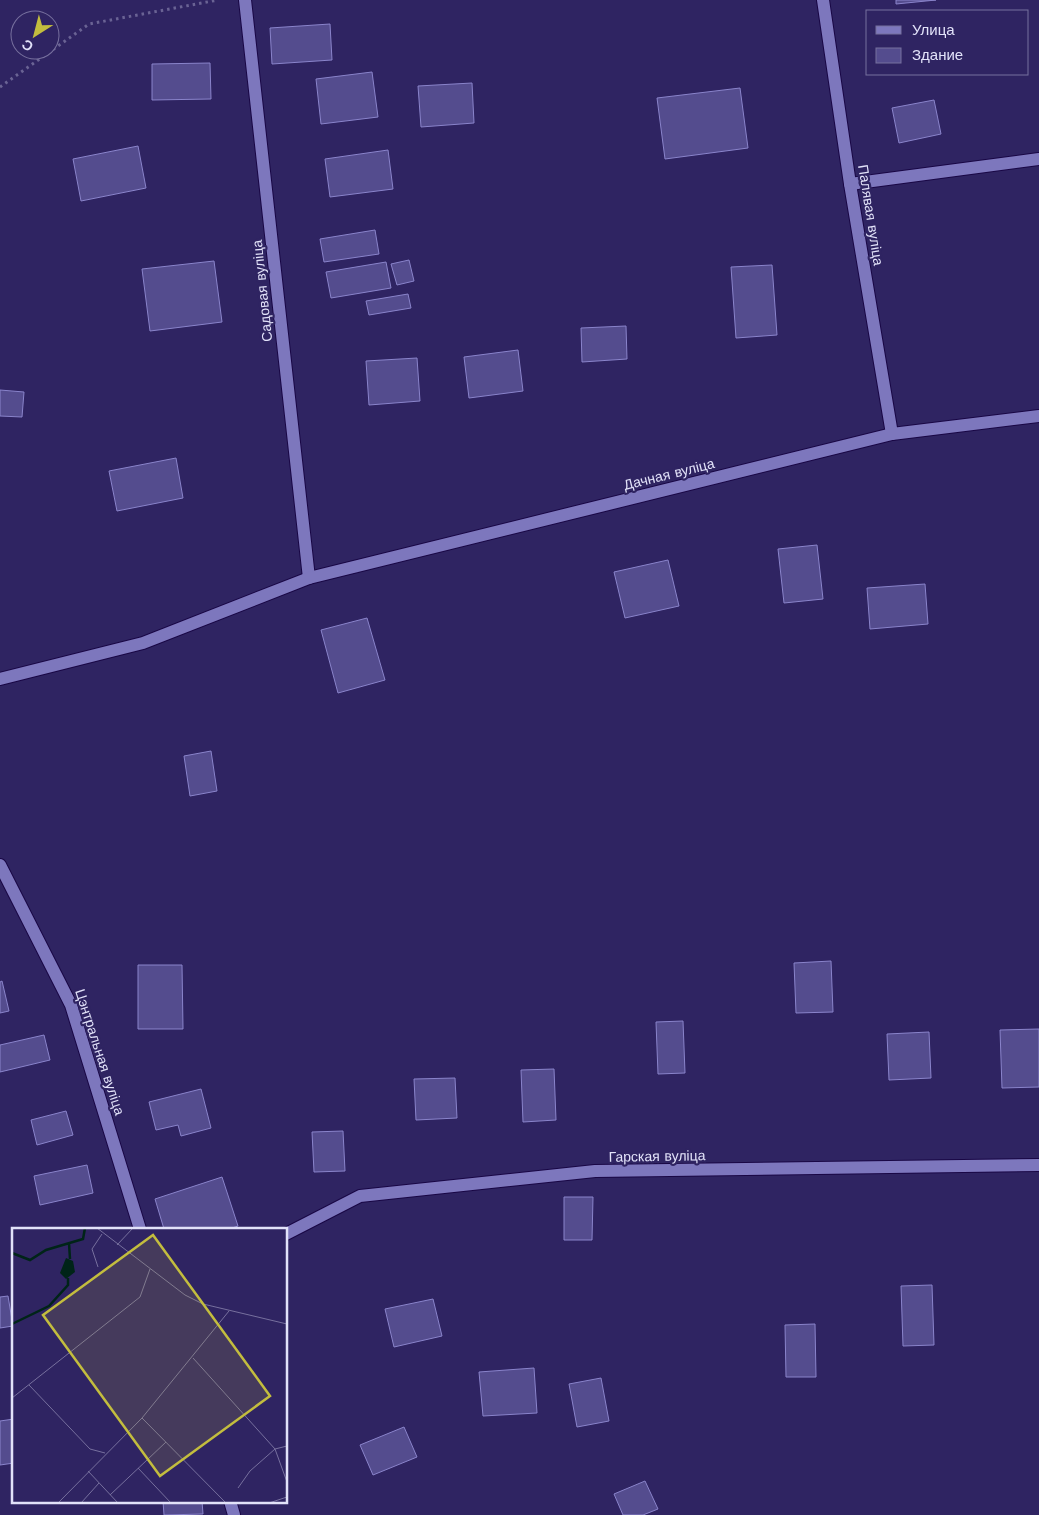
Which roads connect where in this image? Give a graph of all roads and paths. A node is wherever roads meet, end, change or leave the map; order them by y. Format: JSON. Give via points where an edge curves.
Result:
{"nodes":[{"id":1,"x":218,"y":0,"type":"edge"},
{"id":2,"x":244,"y":0,"type":"edge"},
{"id":3,"x":823,"y":0,"type":"edge"},
{"id":4,"x":0,"y":87,"type":"edge"},
{"id":5,"x":1039,"y":158,"type":"edge"},
{"id":6,"x":850,"y":184,"type":"junction"},
{"id":7,"x":1039,"y":416,"type":"edge"},
{"id":8,"x":892,"y":434,"type":"junction"},
{"id":9,"x":308,"y":578,"type":"junction"},
{"id":10,"x":0,"y":679,"type":"edge"},
{"id":11,"x":0,"y":864,"type":"edge"},
{"id":12,"x":1039,"y":1165,"type":"edge"},
{"id":13,"x":140,"y":1228,"type":"edge"},
{"id":14,"x":288,"y":1233,"type":"edge"},
{"id":15,"x":230,"y":1502,"type":"edge"},
{"id":16,"x":234,"y":1515,"type":"edge"}],
"edges":[{"from":1,"to":4,"type":"path","via":[[90,24]]},
{"from":2,"to":9,"type":"street","name":"Садовая вуліца"},
{"from":3,"to":6,"type":"street","name":"Палявая вуліца"},
{"from":5,"to":6,"type":"street"},
{"from":6,"to":8,"type":"street","name":"Палявая вуліца"},
{"from":7,"to":8,"type":"street","name":"Дачная вуліца"},
{"from":8,"to":9,"type":"street","name":"Дачная вуліца"},
{"from":9,"to":10,"type":"street","name":"Дачная вуліца","via":[[143,643]]},
{"from":11,"to":13,"type":"street","name":"Цэнтральная вуліца","via":[[71,1005]]},
{"from":12,"to":14,"type":"street","name":"Гарская вуліца","via":[[596,1172],[360,1196]]},
{"from":15,"to":16,"type":"street"}]}
